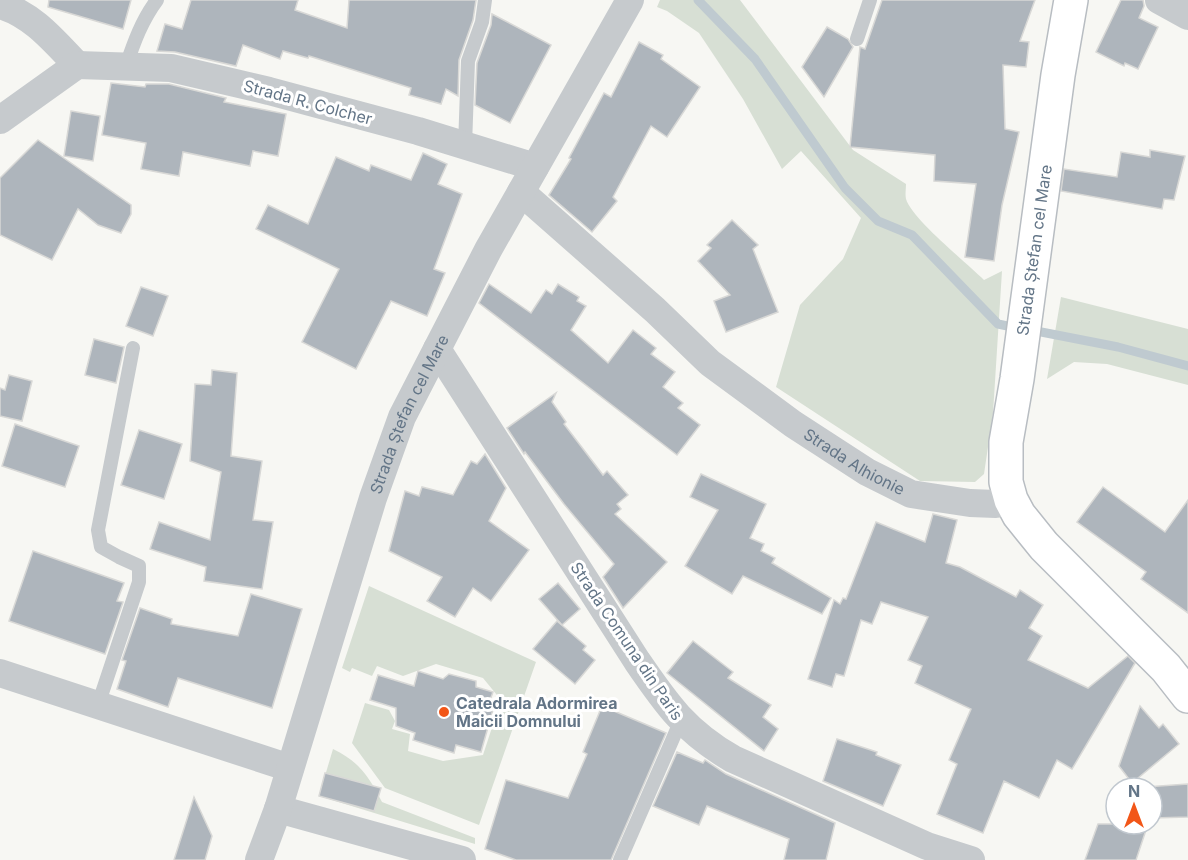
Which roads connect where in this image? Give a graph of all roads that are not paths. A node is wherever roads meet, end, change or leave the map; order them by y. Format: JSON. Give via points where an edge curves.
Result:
{"nodes":[{"id":1,"x":157,"y":0,"type":"edge"},
{"id":2,"x":485,"y":0,"type":"edge"},
{"id":3,"x":630,"y":0,"type":"edge"},
{"id":4,"x":870,"y":0,"type":"edge"},
{"id":5,"x":1071,"y":0,"type":"edge"},
{"id":6,"x":1159,"y":0,"type":"edge"},
{"id":7,"x":0,"y":5,"type":"edge"},
{"id":8,"x":1188,"y":16,"type":"edge"},
{"id":9,"x":856,"y":39,"type":"dead end"},
{"id":10,"x":77,"y":65,"type":"junction"},
{"id":11,"x":126,"y":66,"type":"junction"},
{"id":12,"x":0,"y":120,"type":"edge"},
{"id":13,"x":465,"y":146,"type":"junction"},
{"id":14,"x":535,"y":167,"type":"junction"},
{"id":15,"x":521,"y":192,"type":"junction"},
{"id":16,"x":133,"y":348,"type":"dead end"},
{"id":17,"x":437,"y":349,"type":"junction"},
{"id":18,"x":1011,"y":500,"type":"junction"},
{"id":19,"x":0,"y":673,"type":"edge"},
{"id":20,"x":1188,"y":696,"type":"edge"},
{"id":21,"x":99,"y":705,"type":"junction"},
{"id":22,"x":681,"y":720,"type":"junction"},
{"id":23,"x":290,"y":768,"type":"junction"},
{"id":24,"x":278,"y":809,"type":"junction"},
{"id":25,"x":924,"y":853,"type":"edge"},
{"id":26,"x":259,"y":860,"type":"edge"},
{"id":27,"x":462,"y":860,"type":"edge"},
{"id":28,"x":620,"y":860,"type":"edge"},
{"id":29,"x":971,"y":860,"type":"edge"}],
"edges":[{"from":1,"to":11,"type":"lane","via":[[147,14]]},
{"from":2,"to":13,"type":"lane","via":[[482,22],[468,60]]},
{"from":3,"to":14,"type":"street","name":"Strada Ștefan cel Mare"},
{"from":4,"to":9,"type":"lane"},
{"from":5,"to":18,"type":"main road","name":"Strada Ștefan cel Mare","via":[[1006,442],[1006,482]]},
{"from":6,"to":8,"type":"street"},
{"from":7,"to":10,"type":"street","via":[[36,24]]},
{"from":10,"to":11,"type":"street","name":"Strada R. Colcher"},
{"from":10,"to":12,"type":"street"},
{"from":11,"to":13,"type":"street","name":"Strada R. Colcher","via":[[171,68],[214,78]]},
{"from":13,"to":14,"type":"street","name":"Strada R. Colcher"},
{"from":14,"to":15,"type":"street","name":"Strada Ștefan cel Mare"},
{"from":15,"to":17,"type":"street","name":"Strada Ștefan cel Mare"},
{"from":15,"to":18,"type":"street","name":"Strada Alhionie","via":[[710,363],[792,424],[867,472],[911,494],[970,503]]},
{"from":16,"to":21,"type":"lane","via":[[98,530],[101,547],[140,566],[140,582]]},
{"from":17,"to":22,"type":"street","name":"Strada Comuna din Paris","via":[[631,651]]},
{"from":17,"to":23,"type":"street","name":"Strada Ștefan cel Mare","via":[[402,417],[373,498]]},
{"from":18,"to":20,"type":"main road","via":[[1044,546],[1166,668]]},
{"from":19,"to":21,"type":"street"},
{"from":21,"to":23,"type":"street"},
{"from":22,"to":25,"type":"street","name":"Strada Comuna din Paris","via":[[713,748],[733,759]]},
{"from":22,"to":28,"type":"lane"},
{"from":23,"to":24,"type":"street","name":"Strada Ștefan cel Mare"},
{"from":24,"to":26,"type":"street","name":"Strada Ștefan cel Mare"},
{"from":24,"to":27,"type":"street"},
{"from":25,"to":29,"type":"street","name":"Strada Comuna din Paris"}]}
